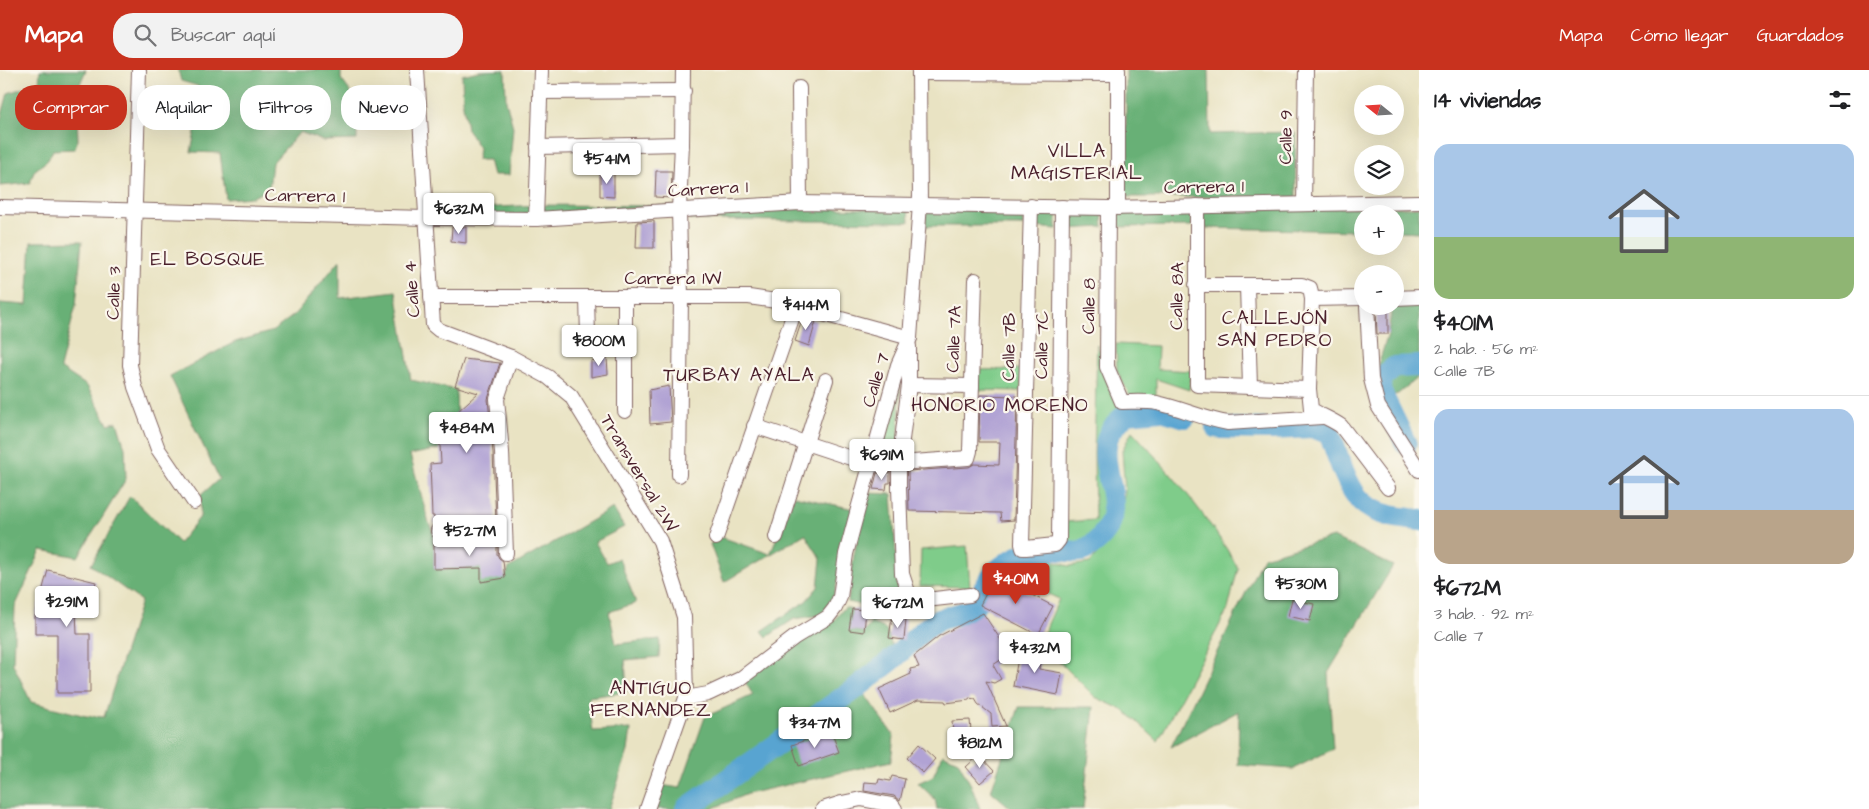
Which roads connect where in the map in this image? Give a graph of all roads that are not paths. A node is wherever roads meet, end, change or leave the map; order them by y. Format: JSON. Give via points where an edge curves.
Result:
{"nodes":[{"id":1,"x":139,"y":70,"type":"edge"},
{"id":2,"x":417,"y":70,"type":"edge"},
{"id":3,"x":540,"y":70,"type":"edge"},
{"id":4,"x":684,"y":70,"type":"edge"},
{"id":5,"x":1306,"y":70,"type":"edge"},
{"id":6,"x":920,"y":72,"type":"edge"},
{"id":7,"x":1118,"y":72,"type":"edge"},
{"id":8,"x":799,"y":88,"type":"dead end"},
{"id":9,"x":540,"y":92,"type":"junction"},
{"id":10,"x":684,"y":92,"type":"junction"},
{"id":11,"x":682,"y":144,"type":"junction"},
{"id":12,"x":538,"y":147,"type":"junction"},
{"id":13,"x":1419,"y":202,"type":"edge"},
{"id":14,"x":800,"y":203,"type":"junction"},
{"id":15,"x":920,"y":204,"type":"junction"},
{"id":16,"x":1304,"y":204,"type":"junction"},
{"id":17,"x":1031,"y":206,"type":"junction"},
{"id":18,"x":1197,"y":206,"type":"junction"},
{"id":19,"x":0,"y":207,"type":"edge"},
{"id":20,"x":1062,"y":207,"type":"junction"},
{"id":21,"x":1113,"y":208,"type":"junction"},
{"id":22,"x":679,"y":209,"type":"junction"},
{"id":23,"x":135,"y":210,"type":"junction"},
{"id":24,"x":426,"y":218,"type":"junction"},
{"id":25,"x":536,"y":219,"type":"junction"},
{"id":26,"x":975,"y":280,"type":"dead end"},
{"id":27,"x":1196,"y":285,"type":"junction"},
{"id":28,"x":1247,"y":286,"type":"junction"},
{"id":29,"x":431,"y":297,"type":"junction"},
{"id":30,"x":587,"y":297,"type":"junction"},
{"id":31,"x":625,"y":297,"type":"junction"},
{"id":32,"x":681,"y":297,"type":"junction"},
{"id":33,"x":1419,"y":297,"type":"edge"},
{"id":34,"x":1354,"y":298,"type":"edge"},
{"id":35,"x":1404,"y":298,"type":"edge"},
{"id":36,"x":1312,"y":299,"type":"junction"},
{"id":37,"x":796,"y":307,"type":"junction"},
{"id":38,"x":1368,"y":315,"type":"edge"},
{"id":39,"x":432,"y":325,"type":"joint"},
{"id":40,"x":588,"y":338,"type":"dead end"},
{"id":41,"x":910,"y":338,"type":"junction"},
{"id":42,"x":511,"y":356,"type":"junction"},
{"id":43,"x":826,"y":380,"type":"dead end"},
{"id":44,"x":909,"y":385,"type":"junction"},
{"id":45,"x":972,"y":386,"type":"junction"},
{"id":46,"x":1250,"y":387,"type":"junction"},
{"id":47,"x":1309,"y":389,"type":"junction"},
{"id":48,"x":625,"y":411,"type":"dead end"},
{"id":49,"x":1322,"y":417,"type":"junction"},
{"id":50,"x":754,"y":426,"type":"junction"},
{"id":51,"x":807,"y":444,"type":"junction"},
{"id":52,"x":899,"y":463,"type":"junction"},
{"id":53,"x":872,"y":464,"type":"junction"},
{"id":54,"x":1419,"y":470,"type":"edge"},
{"id":55,"x":679,"y":475,"type":"dead end"},
{"id":56,"x":1388,"y":488,"type":"dead end"},
{"id":57,"x":194,"y":502,"type":"dead end"},
{"id":58,"x":438,"y":531,"type":"dead end"},
{"id":59,"x":504,"y":532,"type":"junction"},
{"id":60,"x":776,"y":537,"type":"dead end"},
{"id":61,"x":716,"y":538,"type":"dead end"},
{"id":62,"x":1057,"y":544,"type":"joint"},
{"id":63,"x":506,"y":553,"type":"dead end"},
{"id":64,"x":970,"y":595,"type":"dead end"},
{"id":65,"x":686,"y":698,"type":"junction"},
{"id":66,"x":647,"y":809,"type":"edge"},
{"id":67,"x":822,"y":809,"type":"edge"},
{"id":68,"x":895,"y":809,"type":"edge"}],
"edges":[{"from":1,"to":23,"type":"street","name":"Calle 3"},
{"from":2,"to":24,"type":"street","name":"Calle 4"},
{"from":3,"to":9,"type":"street"},
{"from":4,"to":10,"type":"street"},
{"from":5,"to":16,"type":"street","name":"Calle 9"},
{"from":6,"to":7,"type":"street"},
{"from":6,"to":15,"type":"street","name":"Calle 7"},
{"from":7,"to":21,"type":"street","name":"Calle 8"},
{"from":8,"to":14,"type":"street"},
{"from":9,"to":10,"type":"street"},
{"from":9,"to":12,"type":"street"},
{"from":10,"to":11,"type":"street"},
{"from":11,"to":12,"type":"street"},
{"from":11,"to":22,"type":"street"},
{"from":12,"to":25,"type":"street"},
{"from":13,"to":16,"type":"street","name":"Carrera 1"},
{"from":14,"to":15,"type":"street","name":"Carrera 1"},
{"from":14,"to":22,"type":"street","name":"Carrera 1"},
{"from":15,"to":17,"type":"street","name":"Carrera 1"},
{"from":15,"to":41,"type":"street","name":"Calle 7"},
{"from":16,"to":18,"type":"street","name":"Carrera 1"},
{"from":17,"to":20,"type":"street","name":"Carrera 1"},
{"from":17,"to":62,"type":"street","name":"Calle 7B","via":[[1023,548]]},
{"from":18,"to":21,"type":"street","name":"Carrera 1"},
{"from":18,"to":27,"type":"street","name":"Calle 8A"},
{"from":19,"to":23,"type":"street","name":"Carrera 1"},
{"from":20,"to":21,"type":"street","name":"Carrera 1"},
{"from":20,"to":62,"type":"street","name":"Calle 7C"},
{"from":21,"to":49,"type":"street","name":"Calle 8","via":[[1106,367],[1122,402],[1158,404],[1228,423]]},
{"from":22,"to":25,"type":"street","name":"Carrera 1"},
{"from":22,"to":32,"type":"street"},
{"from":23,"to":24,"type":"street","name":"Carrera 1"},
{"from":23,"to":57,"type":"street","name":"Calle 3","via":[[130,365],[158,449]]},
{"from":24,"to":25,"type":"street","name":"Carrera 1"},
{"from":24,"to":29,"type":"street","name":"Calle 4"},
{"from":26,"to":45,"type":"street","name":"Calle 7A"},
{"from":27,"to":28,"type":"street"},
{"from":27,"to":46,"type":"street","name":"Calle 8A","via":[[1197,385]]},
{"from":28,"to":36,"type":"street","via":[[1302,285],[1310,288]]},
{"from":28,"to":46,"type":"street"},
{"from":29,"to":30,"type":"street","name":"Carrera 1W"},
{"from":29,"to":39,"type":"street","name":"Calle 4"},
{"from":30,"to":31,"type":"street","name":"Carrera 1W"},
{"from":30,"to":40,"type":"street"},
{"from":31,"to":32,"type":"street","name":"Carrera 1W"},
{"from":31,"to":48,"type":"street"},
{"from":32,"to":37,"type":"street","name":"Carrera 1W","via":[[749,298]]},
{"from":32,"to":55,"type":"street"},
{"from":33,"to":35,"type":"street"},
{"from":34,"to":36,"type":"street"},
{"from":36,"to":47,"type":"street"},
{"from":37,"to":41,"type":"street","name":"Carrera 1W"},
{"from":37,"to":50,"type":"street"},
{"from":38,"to":54,"type":"street","via":[[1371,379],[1378,406]]},
{"from":39,"to":42,"type":"street","name":"Transversal 2W"},
{"from":41,"to":44,"type":"street"},
{"from":41,"to":53,"type":"street","name":"Calle 7","via":[[898,365]]},
{"from":42,"to":59,"type":"street","via":[[497,399]]},
{"from":42,"to":65,"type":"street","name":"Transversal 2W","via":[[548,377],[571,396],[660,540],[684,617]]},
{"from":43,"to":51,"type":"street"},
{"from":44,"to":45,"type":"street"},
{"from":44,"to":52,"type":"street"},
{"from":45,"to":52,"type":"street","name":"Calle 7A","via":[[968,458]]},
{"from":46,"to":47,"type":"street"},
{"from":47,"to":49,"type":"street","via":[[1311,409]]},
{"from":49,"to":56,"type":"street","via":[[1341,426]]},
{"from":50,"to":51,"type":"street"},
{"from":50,"to":61,"type":"street"},
{"from":51,"to":53,"type":"street"},
{"from":51,"to":60,"type":"street"},
{"from":52,"to":53,"type":"street"},
{"from":52,"to":64,"type":"street","via":[[902,574],[908,592],[917,601]]},
{"from":53,"to":65,"type":"street","name":"Calle 7","via":[[846,554],[840,597],[828,617],[794,637],[740,679],[708,694]]},
{"from":58,"to":59,"type":"street"},
{"from":59,"to":63,"type":"street"},
{"from":65,"to":66,"type":"street","name":"Transversal 2W"},
{"from":67,"to":68,"type":"street","via":[[861,799],[892,805]]}]}
